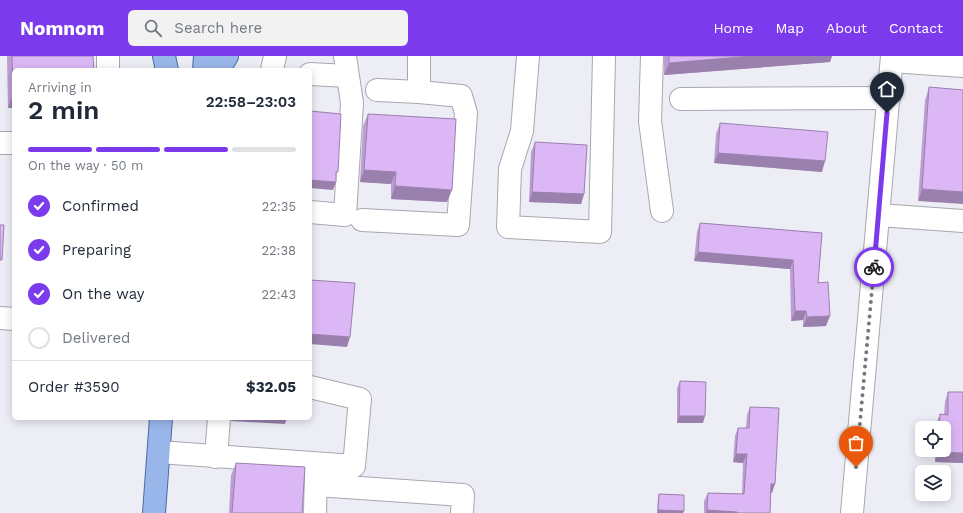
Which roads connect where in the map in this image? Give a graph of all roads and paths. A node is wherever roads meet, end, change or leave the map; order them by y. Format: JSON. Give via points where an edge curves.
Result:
{"nodes":[{"id":1,"x":108,"y":56,"type":"edge"},
{"id":2,"x":164,"y":56,"type":"edge"},
{"id":3,"x":172,"y":56,"type":"edge"},
{"id":4,"x":205,"y":56,"type":"edge"},
{"id":5,"x":227,"y":56,"type":"edge"},
{"id":6,"x":275,"y":56,"type":"edge"},
{"id":7,"x":419,"y":56,"type":"edge"},
{"id":8,"x":528,"y":56,"type":"edge"},
{"id":9,"x":604,"y":56,"type":"edge"},
{"id":10,"x":652,"y":56,"type":"edge"},
{"id":11,"x":892,"y":59,"type":"edge"},
{"id":12,"x":930,"y":60,"type":"edge"},
{"id":13,"x":346,"y":66,"type":"edge"},
{"id":14,"x":963,"y":66,"type":"edge"},
{"id":15,"x":108,"y":68,"type":"edge"},
{"id":16,"x":167,"y":68,"type":"edge"},
{"id":17,"x":169,"y":68,"type":"edge"},
{"id":18,"x":204,"y":68,"type":"edge"},
{"id":19,"x":219,"y":68,"type":"edge"},
{"id":20,"x":272,"y":68,"type":"edge"},
{"id":21,"x":312,"y":74,"type":"edge"},
{"id":22,"x":377,"y":90,"type":"dead end"},
{"id":23,"x":419,"y":92,"type":"junction"},
{"id":24,"x":889,"y":98,"type":"junction"},
{"id":25,"x":681,"y":99,"type":"dead end"},
{"id":26,"x":0,"y":143,"type":"edge"},
{"id":27,"x":12,"y":143,"type":"edge"},
{"id":28,"x":662,"y":211,"type":"dead end"},
{"id":29,"x":312,"y":212,"type":"edge"},
{"id":30,"x":879,"y":216,"type":"junction"},
{"id":31,"x":362,"y":220,"type":"dead end"},
{"id":32,"x":963,"y":221,"type":"edge"},
{"id":33,"x":0,"y":318,"type":"edge"},
{"id":34,"x":12,"y":319,"type":"edge"},
{"id":35,"x":312,"y":387,"type":"edge"},
{"id":36,"x":161,"y":420,"type":"edge"},
{"id":37,"x":219,"y":420,"type":"edge"},
{"id":38,"x":159,"y":452,"type":"junction"},
{"id":39,"x":216,"y":456,"type":"junction"},
{"id":40,"x":316,"y":474,"type":"junction"},
{"id":41,"x":154,"y":513,"type":"edge"},
{"id":42,"x":315,"y":513,"type":"edge"},
{"id":43,"x":462,"y":513,"type":"edge"},
{"id":44,"x":852,"y":513,"type":"edge"}],
"edges":[{"from":1,"to":15,"type":"street"},
{"from":2,"to":16,"type":"main road"},
{"from":3,"to":17,"type":"main road"},
{"from":4,"to":18,"type":"main road"},
{"from":5,"to":19,"type":"main road"},
{"from":6,"to":20,"type":"street"},
{"from":7,"to":23,"type":"street"},
{"from":8,"to":9,"type":"street","via":[[522,131],[510,168],[508,227],[600,232]]},
{"from":10,"to":28,"type":"street","via":[[650,121]]},
{"from":11,"to":12,"type":"street"},
{"from":11,"to":24,"type":"street"},
{"from":12,"to":14,"type":"street"},
{"from":13,"to":21,"type":"street"},
{"from":13,"to":29,"type":"street","via":[[352,103],[344,214]]},
{"from":22,"to":23,"type":"street"},
{"from":23,"to":31,"type":"street","via":[[461,96],[466,113],[458,225]]},
{"from":24,"to":25,"type":"street"},
{"from":24,"to":30,"type":"street"},
{"from":26,"to":27,"type":"street"},
{"from":30,"to":32,"type":"street"},
{"from":30,"to":44,"type":"street"},
{"from":33,"to":34,"type":"street"},
{"from":35,"to":40,"type":"street","via":[[360,399],[354,466]]},
{"from":36,"to":38,"type":"main road"},
{"from":37,"to":39,"type":"street"},
{"from":38,"to":39,"type":"street"},
{"from":38,"to":41,"type":"main road"},
{"from":39,"to":40,"type":"street"},
{"from":40,"to":42,"type":"street"},
{"from":40,"to":43,"type":"street","via":[[463,494]]}]}
